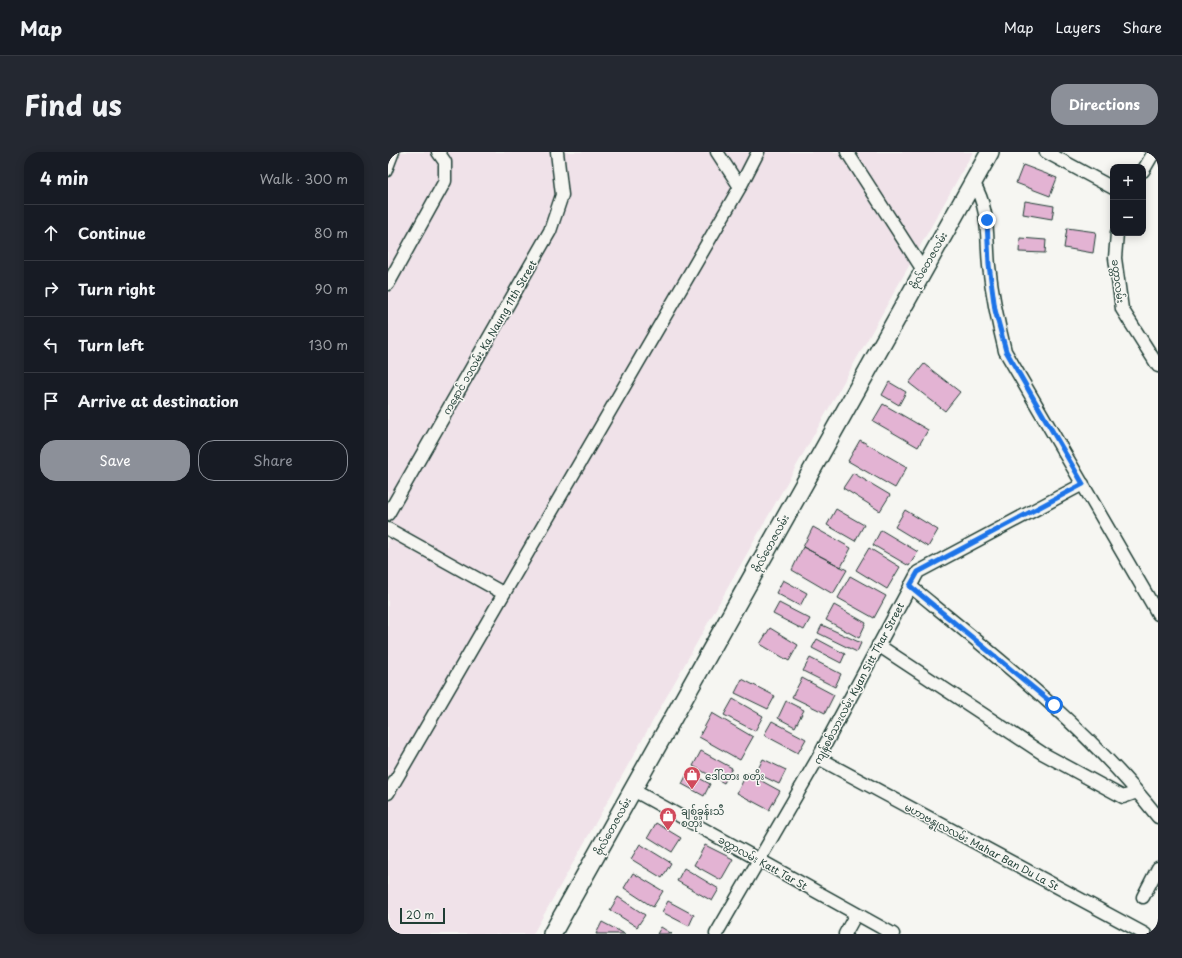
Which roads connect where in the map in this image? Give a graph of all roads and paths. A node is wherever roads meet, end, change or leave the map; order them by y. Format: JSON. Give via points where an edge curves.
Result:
{"nodes":[{"id":1,"x":396,"y":152,"type":"edge"},
{"id":2,"x":438,"y":152,"type":"edge"},
{"id":3,"x":557,"y":152,"type":"edge"},
{"id":4,"x":717,"y":152,"type":"edge"},
{"id":5,"x":758,"y":152,"type":"edge"},
{"id":6,"x":848,"y":152,"type":"edge"},
{"id":7,"x":990,"y":152,"type":"edge"},
{"id":8,"x":1046,"y":152,"type":"edge"},
{"id":9,"x":1154,"y":152,"type":"edge"},
{"id":10,"x":1146,"y":166,"type":"edge"},
{"id":11,"x":388,"y":173,"type":"edge"},
{"id":12,"x":973,"y":182,"type":"junction"},
{"id":13,"x":740,"y":186,"type":"junction"},
{"id":14,"x":1110,"y":186,"type":"edge"},
{"id":15,"x":1117,"y":236,"type":"edge"},
{"id":16,"x":922,"y":270,"type":"junction"},
{"id":17,"x":388,"y":284,"type":"edge"},
{"id":18,"x":1158,"y":366,"type":"edge"},
{"id":19,"x":1083,"y":484,"type":"junction"},
{"id":20,"x":388,"y":514,"type":"edge"},
{"id":21,"x":388,"y":529,"type":"edge"},
{"id":22,"x":910,"y":586,"type":"junction"},
{"id":23,"x":503,"y":593,"type":"junction"},
{"id":24,"x":1158,"y":614,"type":"edge"},
{"id":25,"x":878,"y":646,"type":"junction"},
{"id":26,"x":818,"y":758,"type":"junction"},
{"id":27,"x":633,"y":790,"type":"junction"},
{"id":28,"x":1137,"y":792,"type":"junction"},
{"id":29,"x":388,"y":793,"type":"edge"},
{"id":30,"x":1158,"y":817,"type":"edge"},
{"id":31,"x":759,"y":860,"type":"junction"},
{"id":32,"x":1158,"y":868,"type":"edge"},
{"id":33,"x":1143,"y":897,"type":"dead end"},
{"id":34,"x":856,"y":914,"type":"junction"},
{"id":35,"x":1126,"y":930,"type":"edge"},
{"id":36,"x":552,"y":934,"type":"edge"},
{"id":37,"x":716,"y":934,"type":"edge"},
{"id":38,"x":845,"y":934,"type":"edge"},
{"id":39,"x":893,"y":934,"type":"edge"},
{"id":40,"x":1145,"y":934,"type":"edge"}],
"edges":[{"from":1,"to":11,"type":"lane"},
{"from":2,"to":17,"type":"street","via":[[445,162],[445,181]]},
{"from":3,"to":20,"type":"street","name":"ကနောင် ၁၁လမ်း Ka Naung 11th Street","via":[[562,195],[550,231]]},
{"from":4,"to":13,"type":"street"},
{"from":5,"to":13,"type":"street"},
{"from":6,"to":16,"type":"street"},
{"from":7,"to":12,"type":"main road","name":"ဗိုလ်တေဇလမ်း"},
{"from":8,"to":14,"type":"street"},
{"from":9,"to":10,"type":"street"},
{"from":12,"to":16,"type":"main road","name":"ဗိုလ်တေဇလမ်း"},
{"from":12,"to":19,"type":"street","via":[[981,195],[987,220],[995,310],[1006,351]]},
{"from":13,"to":23,"type":"street"},
{"from":15,"to":18,"type":"street","name":"ခတ္တာလမ်း","via":[[1115,258],[1122,309]]},
{"from":16,"to":27,"type":"main road","name":"ဗိုလ်တေဇလမ်း"},
{"from":19,"to":22,"type":"street","name":"ကျန်စစ်သားလမ်း Kyan Sitt Thar Street","via":[[918,572]]},
{"from":19,"to":24,"type":"street"},
{"from":21,"to":23,"type":"street"},
{"from":22,"to":25,"type":"street","name":"ကျန်စစ်သားလမ်း Kyan Sitt Thar Street"},
{"from":22,"to":28,"type":"street","via":[[1054,705]]},
{"from":23,"to":29,"type":"street"},
{"from":25,"to":26,"type":"street","name":"ကျန်စစ်သားလမ်း Kyan Sitt Thar Street"},
{"from":25,"to":28,"type":"street","via":[[1042,753],[1124,797]]},
{"from":26,"to":31,"type":"street","name":"ကျန်စစ်သားလမ်း Kyan Sitt Thar Street"},
{"from":26,"to":35,"type":"street","name":"မဟာဗန္ဓုလလမ်း Mahar Ban Du La St"},
{"from":27,"to":31,"type":"street","name":"ခတ္တာလမ်း Katt Tar St"},
{"from":27,"to":36,"type":"main road","name":"ဗိုလ်တေဇလမ်း"},
{"from":28,"to":30,"type":"street"},
{"from":31,"to":34,"type":"street","name":"ခတ္တာလမ်း Katt Tar St"},
{"from":31,"to":37,"type":"street","name":"ကျန်စစ်သားလမ်း Kyan Sitt Thar Street"},
{"from":32,"to":33,"type":"street"},
{"from":34,"to":38,"type":"street"},
{"from":34,"to":39,"type":"street","name":"ခတ္တာလမ်း Katt Tar St"},
{"from":35,"to":40,"type":"street","name":"မဟာဗန္ဓုလလမ်း Mahar Ban Du La St"}]}
